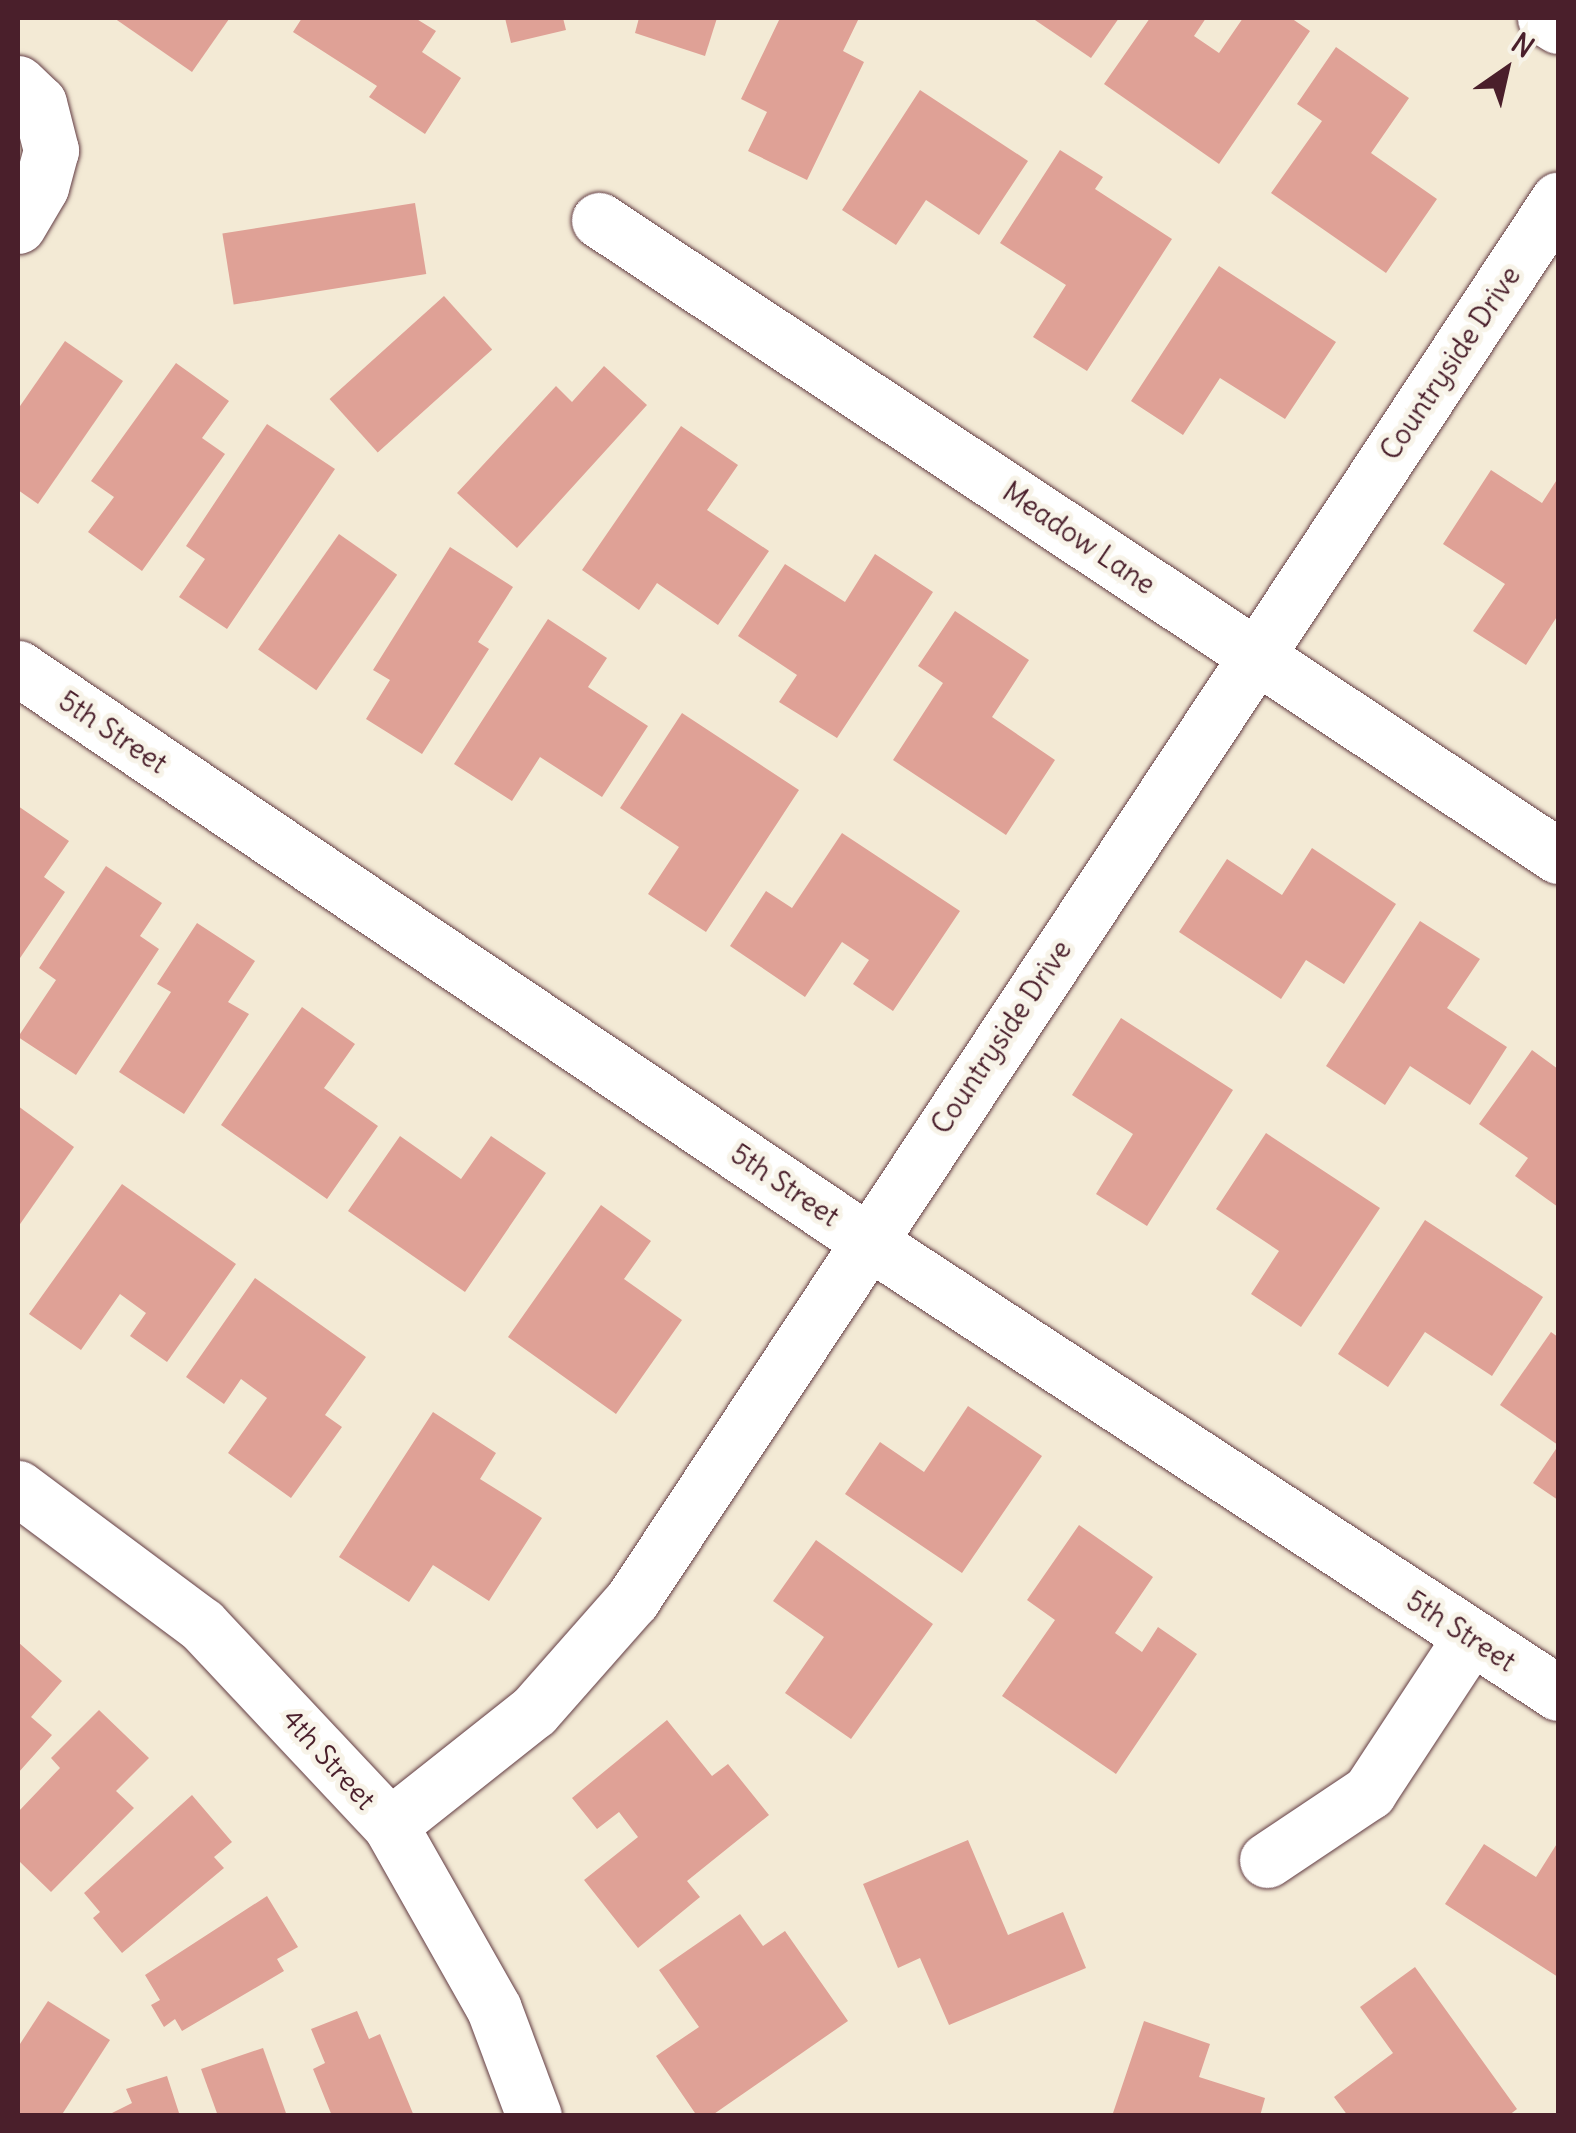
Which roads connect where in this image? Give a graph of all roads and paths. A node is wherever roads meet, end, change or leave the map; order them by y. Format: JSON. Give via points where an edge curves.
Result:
{"nodes":[{"id":1,"x":1545,"y":18,"type":"edge"},
{"id":2,"x":1558,"y":26,"type":"edge"},
{"id":3,"x":18,"y":84,"type":"edge"},
{"id":4,"x":1558,"y":200,"type":"edge"},
{"id":5,"x":599,"y":220,"type":"dead end"},
{"id":6,"x":18,"y":226,"type":"edge"},
{"id":7,"x":1255,"y":655,"type":"junction"},
{"id":8,"x":18,"y":668,"type":"edge"},
{"id":9,"x":1558,"y":856,"type":"edge"},
{"id":10,"x":866,"y":1240,"type":"junction"},
{"id":11,"x":18,"y":1488,"type":"edge"},
{"id":12,"x":1470,"y":1638,"type":"junction"},
{"id":13,"x":1558,"y":1693,"type":"edge"},
{"id":14,"x":390,"y":1825,"type":"junction"},
{"id":15,"x":1266,"y":1860,"type":"dead end"},
{"id":16,"x":534,"y":2116,"type":"edge"}],
"edges":[{"from":1,"to":2,"type":"street"},
{"from":3,"to":6,"type":"street","via":[[38,103],[51,150],[41,187]]},
{"from":4,"to":7,"type":"street","name":"Countryside Drive"},
{"from":5,"to":7,"type":"street","name":"Meadow Lane"},
{"from":7,"to":9,"type":"street","name":"Meadow Lane"},
{"from":7,"to":10,"type":"street","name":"Countryside Drive"},
{"from":8,"to":10,"type":"street","name":"5th Street"},
{"from":10,"to":12,"type":"street","name":"5th Street"},
{"from":10,"to":14,"type":"street","name":"Countryside Drive","via":[[632,1600],[534,1711]]},
{"from":11,"to":14,"type":"street","name":"4th Street","via":[[202,1625]]},
{"from":12,"to":13,"type":"street","name":"5th Street"},
{"from":12,"to":15,"type":"street","via":[[1369,1792]]},
{"from":14,"to":16,"type":"street","name":"4th Street","via":[[494,2010]]}]}
